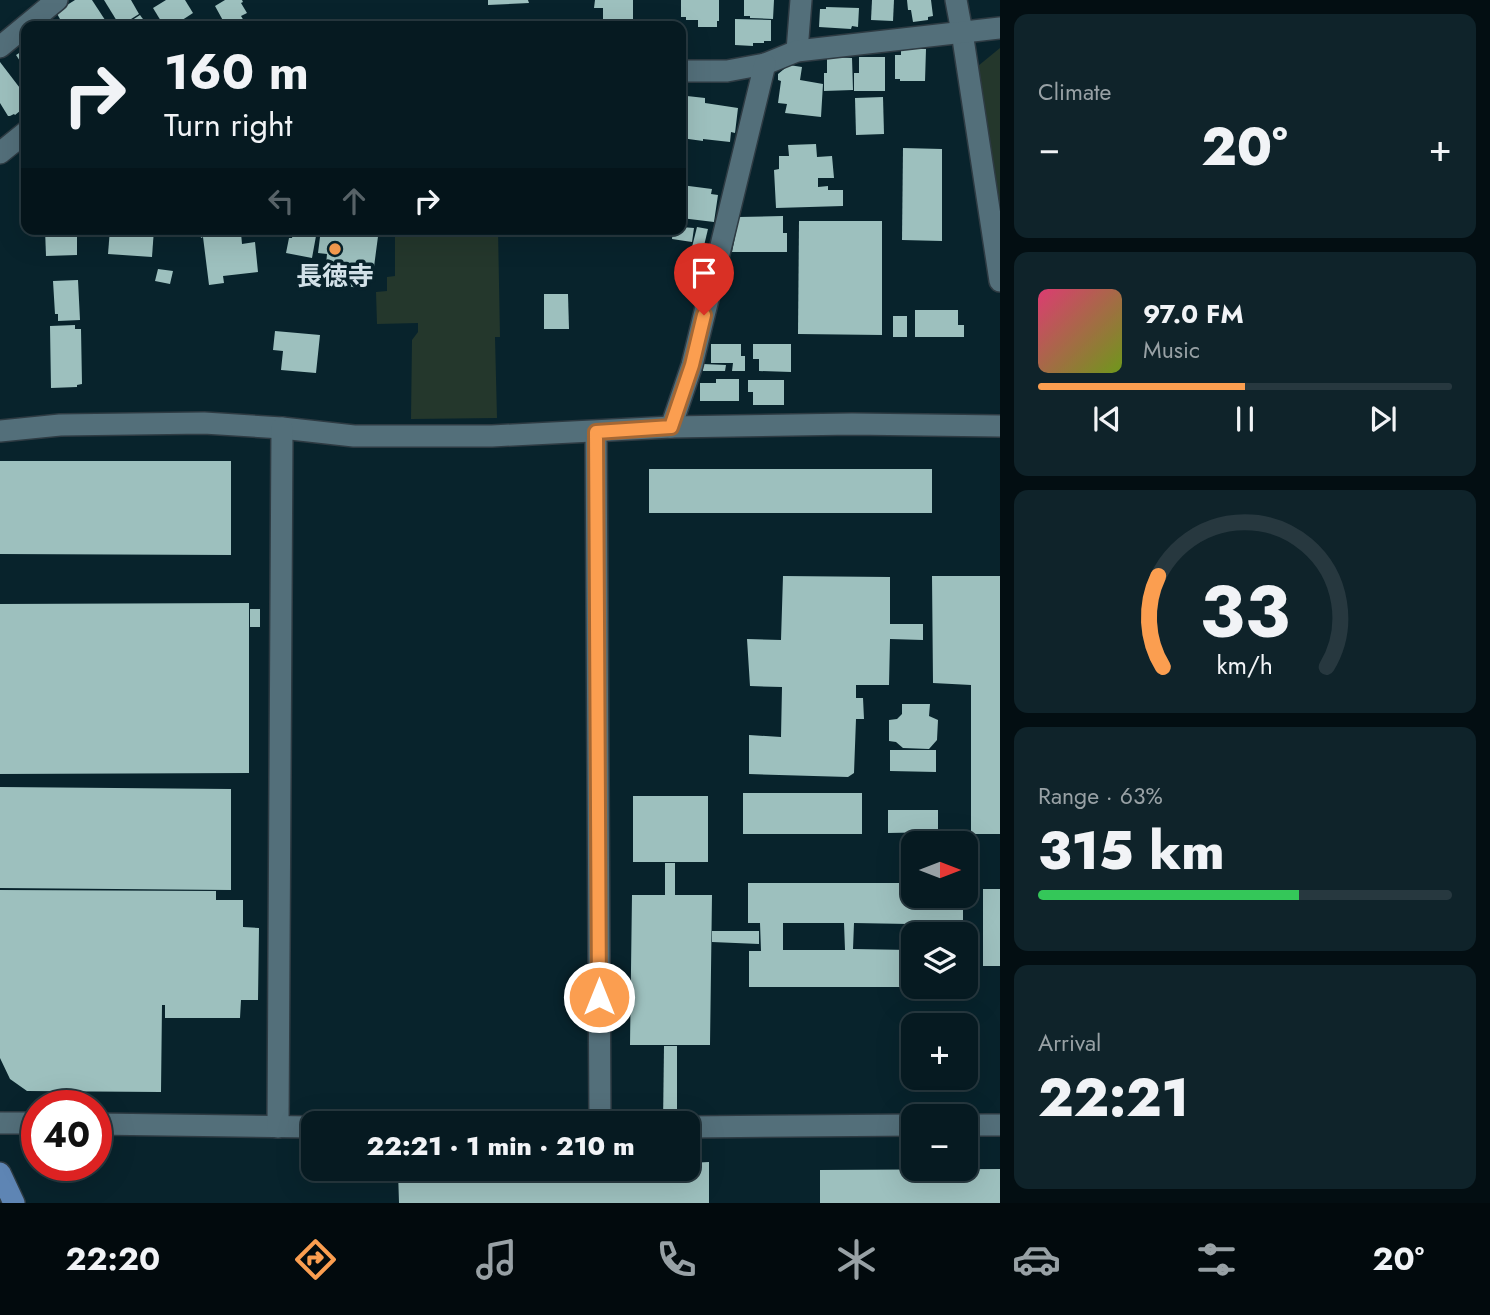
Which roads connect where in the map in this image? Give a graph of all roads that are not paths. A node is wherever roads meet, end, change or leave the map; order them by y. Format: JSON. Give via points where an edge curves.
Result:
{"nodes":[{"id":1,"x":57,"y":0,"type":"edge"},
{"id":2,"x":801,"y":0,"type":"edge"},
{"id":3,"x":956,"y":0,"type":"edge"},
{"id":4,"x":32,"y":21,"type":"edge"},
{"id":5,"x":1000,"y":28,"type":"edge"},
{"id":6,"x":21,"y":30,"type":"edge"},
{"id":7,"x":962,"y":32,"type":"junction"},
{"id":8,"x":0,"y":47,"type":"edge"},
{"id":9,"x":797,"y":51,"type":"junction"},
{"id":10,"x":765,"y":64,"type":"junction"},
{"id":11,"x":686,"y":71,"type":"edge"},
{"id":12,"x":21,"y":136,"type":"edge"},
{"id":13,"x":0,"y":153,"type":"edge"},
{"id":14,"x":1000,"y":281,"type":"edge"},
{"id":15,"x":1000,"y":426,"type":"edge"},
{"id":16,"x":671,"y":427,"type":"junction"},
{"id":17,"x":282,"y":428,"type":"junction"},
{"id":18,"x":0,"y":430,"type":"edge"},
{"id":19,"x":596,"y":432,"type":"junction"},
{"id":20,"x":600,"y":1111,"type":"edge"},
{"id":21,"x":0,"y":1123,"type":"edge"},
{"id":22,"x":21,"y":1123,"type":"edge"},
{"id":23,"x":112,"y":1124,"type":"edge"},
{"id":24,"x":901,"y":1125,"type":"edge"},
{"id":25,"x":978,"y":1125,"type":"edge"},
{"id":26,"x":1000,"y":1125,"type":"edge"},
{"id":27,"x":278,"y":1127,"type":"junction"},
{"id":28,"x":301,"y":1127,"type":"edge"},
{"id":29,"x":700,"y":1127,"type":"edge"},
{"id":30,"x":0,"y":1173,"type":"edge"},
{"id":31,"x":13,"y":1203,"type":"edge"}],
"edges":[{"from":1,"to":4,"type":"street"},
{"from":2,"to":9,"type":"street"},
{"from":3,"to":7,"type":"street"},
{"from":5,"to":7,"type":"street"},
{"from":6,"to":8,"type":"street"},
{"from":7,"to":9,"type":"street"},
{"from":7,"to":14,"type":"street"},
{"from":9,"to":10,"type":"street"},
{"from":10,"to":11,"type":"street","via":[[727,71]]},
{"from":10,"to":16,"type":"street","via":[[692,365]]},
{"from":12,"to":13,"type":"street"},
{"from":15,"to":16,"type":"street"},
{"from":16,"to":19,"type":"street"},
{"from":17,"to":18,"type":"street","via":[[204,423]]},
{"from":17,"to":19,"type":"street","via":[[354,436]]},
{"from":17,"to":27,"type":"street"},
{"from":19,"to":20,"type":"street"},
{"from":21,"to":22,"type":"street"},
{"from":23,"to":27,"type":"street"},
{"from":24,"to":29,"type":"street"},
{"from":25,"to":26,"type":"street"},
{"from":27,"to":28,"type":"street"},
{"from":30,"to":31,"type":"main road"}]}
